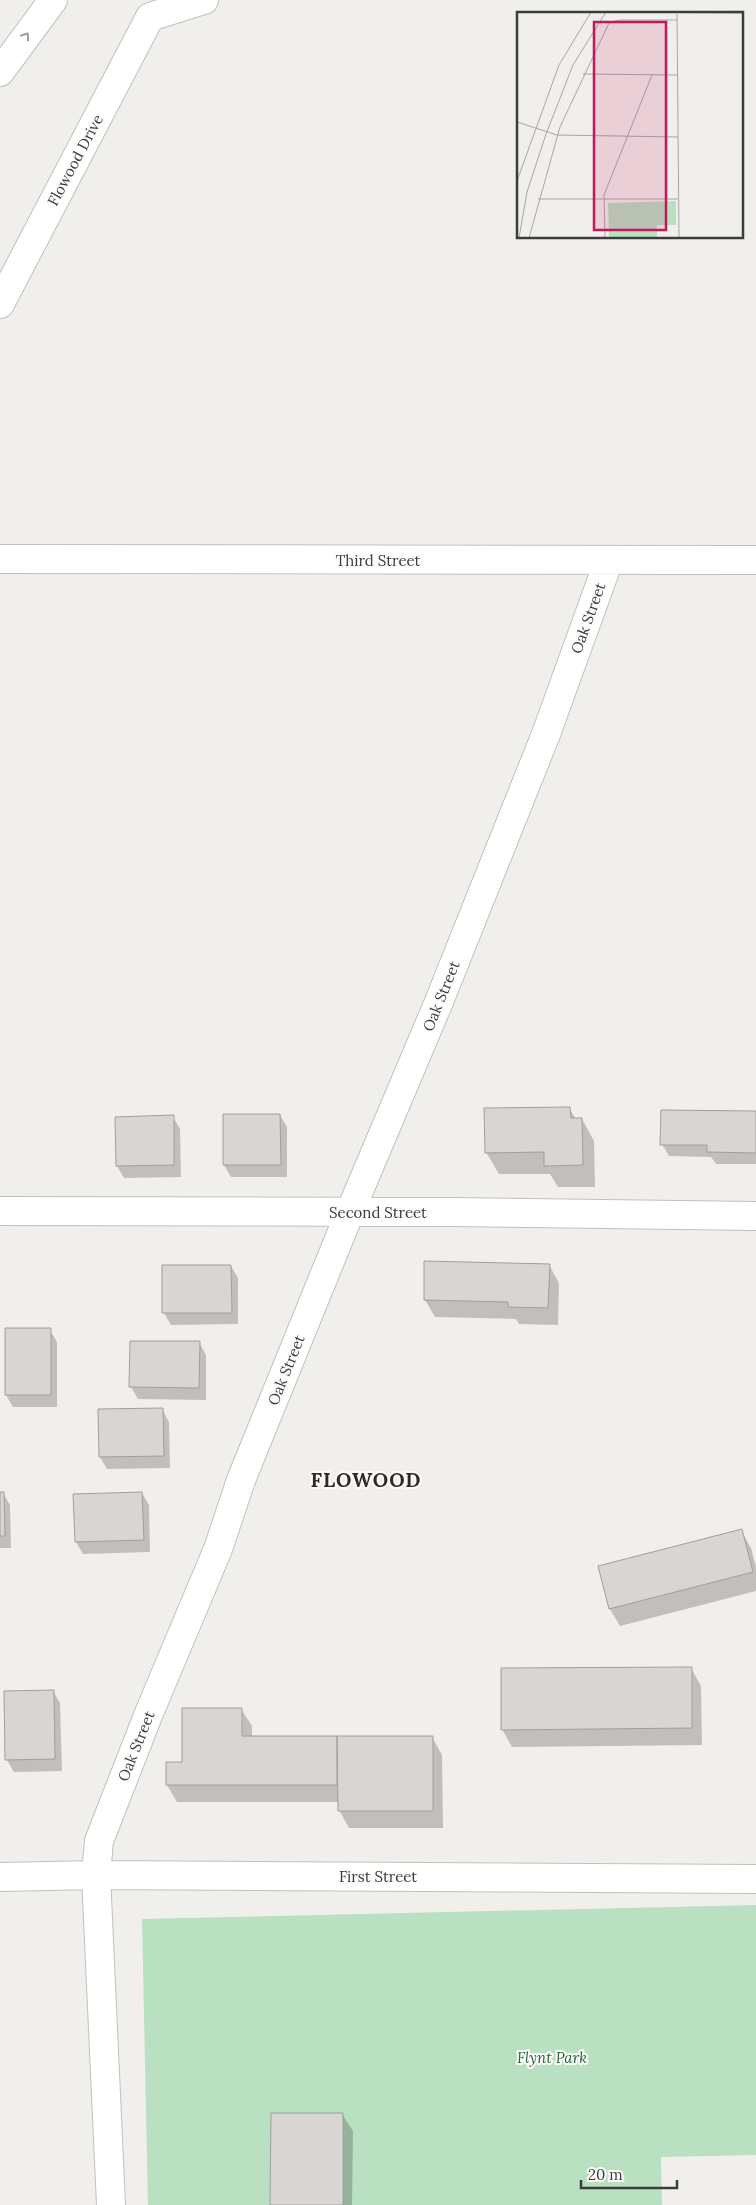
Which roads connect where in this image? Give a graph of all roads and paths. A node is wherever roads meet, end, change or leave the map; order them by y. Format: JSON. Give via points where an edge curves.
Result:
{"nodes":[{"id":1,"x":53,"y":0,"type":"edge"},
{"id":2,"x":204,"y":0,"type":"edge"},
{"id":3,"x":0,"y":72,"type":"edge"},
{"id":4,"x":0,"y":304,"type":"edge"},
{"id":5,"x":0,"y":559,"type":"edge"},
{"id":6,"x":609,"y":560,"type":"junction"},
{"id":7,"x":756,"y":560,"type":"edge"},
{"id":8,"x":0,"y":1211,"type":"edge"},
{"id":9,"x":350,"y":1212,"type":"junction"},
{"id":10,"x":756,"y":1216,"type":"edge"},
{"id":11,"x":96,"y":1875,"type":"junction"},
{"id":12,"x":0,"y":1878,"type":"edge"},
{"id":13,"x":756,"y":1879,"type":"edge"},
{"id":14,"x":111,"y":2205,"type":"edge"}],
"edges":[{"from":3,"to":1,"type":"street","one_way":true},
{"from":2,"to":4,"type":"street","name":"Flowood Drive","via":[[150,17]]},
{"from":5,"to":6,"type":"street","name":"Third Street"},
{"from":6,"to":7,"type":"street","name":"Third Street"},
{"from":6,"to":9,"type":"street","name":"Oak Street","via":[[546,734],[438,1004]]},
{"from":8,"to":9,"type":"street","name":"Second Street"},
{"from":9,"to":10,"type":"street","name":"Second Street"},
{"from":9,"to":11,"type":"street","name":"Oak Street","via":[[241,1480],[218,1550],[99,1841]]},
{"from":11,"to":12,"type":"street","name":"First Street"},
{"from":11,"to":13,"type":"street","name":"First Street"},
{"from":11,"to":14,"type":"street","name":"Oak Street"}]}
